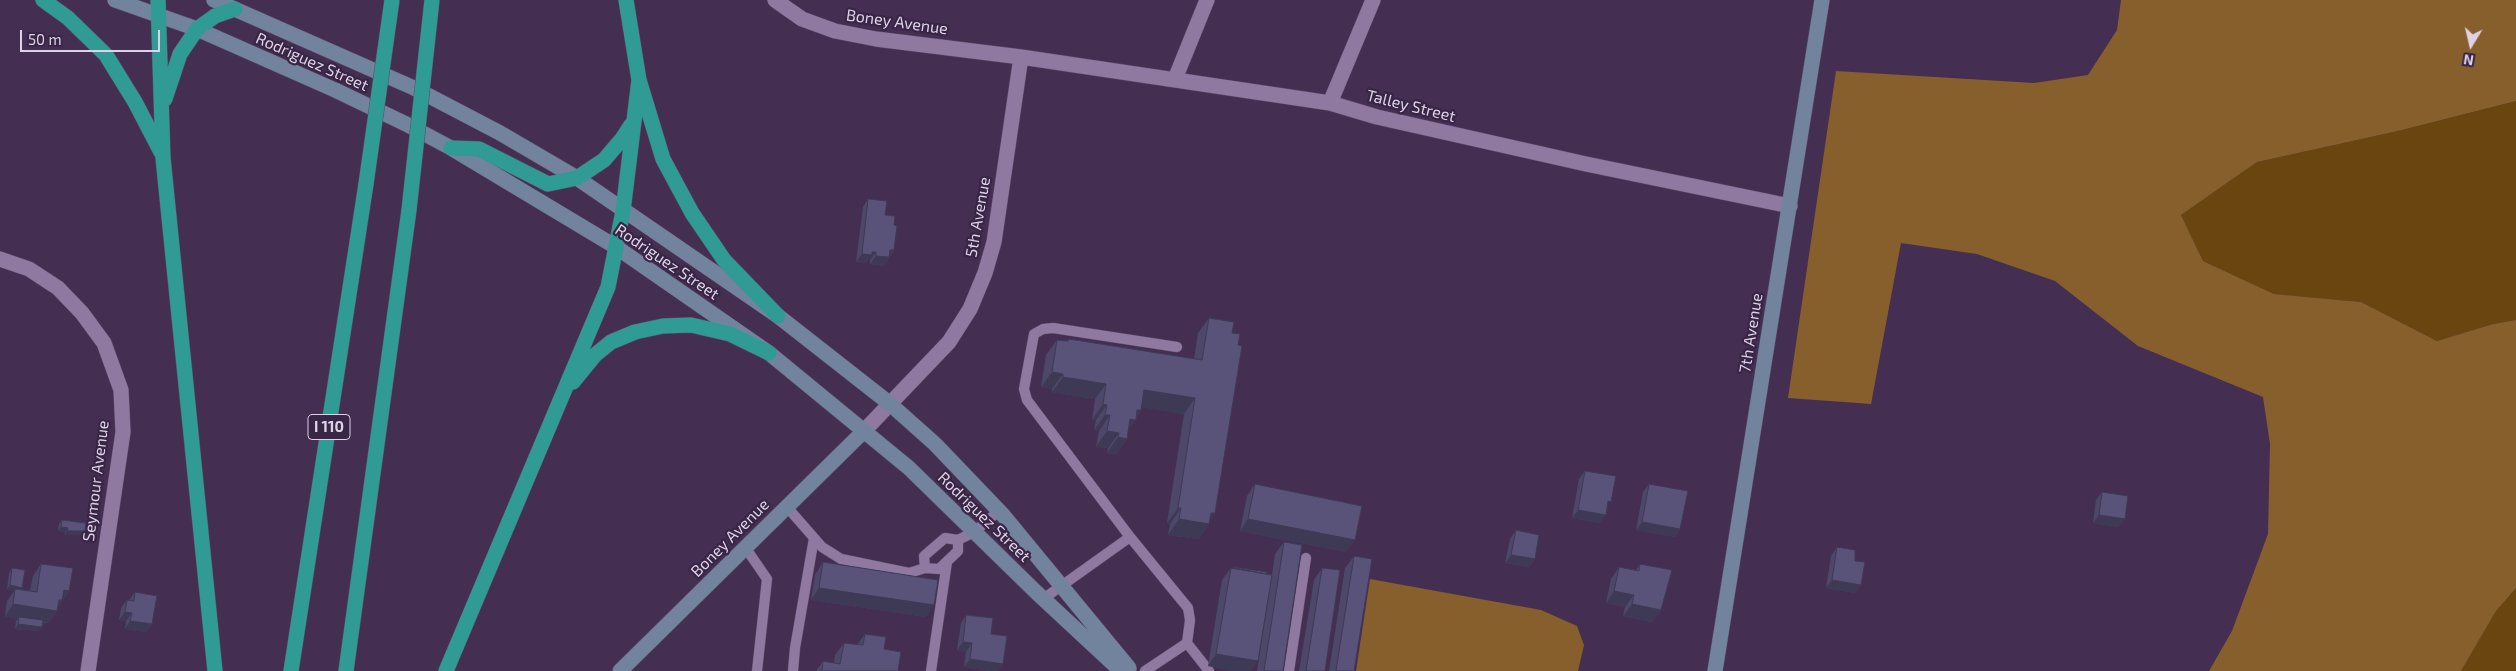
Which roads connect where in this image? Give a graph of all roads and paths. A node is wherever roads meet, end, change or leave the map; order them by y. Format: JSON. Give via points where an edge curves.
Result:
{"nodes":[{"id":1,"x":43,"y":0,"type":"edge"},
{"id":2,"x":115,"y":0,"type":"edge"},
{"id":3,"x":158,"y":0,"type":"edge"},
{"id":4,"x":214,"y":0,"type":"edge"},
{"id":5,"x":392,"y":0,"type":"edge"},
{"id":6,"x":432,"y":0,"type":"edge"},
{"id":7,"x":626,"y":0,"type":"edge"},
{"id":8,"x":775,"y":0,"type":"edge"},
{"id":9,"x":1207,"y":0,"type":"edge"},
{"id":10,"x":1373,"y":0,"type":"edge"},
{"id":11,"x":1822,"y":0,"type":"edge"},
{"id":12,"x":235,"y":9,"type":"junction"},
{"id":13,"x":158,"y":15,"type":"junction"},
{"id":14,"x":197,"y":30,"type":"junction"},
{"id":15,"x":1021,"y":57,"type":"junction"},
{"id":16,"x":1175,"y":79,"type":"junction"},
{"id":17,"x":639,"y":80,"type":"junction"},
{"id":18,"x":1330,"y":103,"type":"junction"},
{"id":19,"x":162,"y":116,"type":"junction"},
{"id":20,"x":633,"y":122,"type":"junction"},
{"id":21,"x":451,"y":148,"type":"junction"},
{"id":22,"x":163,"y":158,"type":"junction"},
{"id":23,"x":577,"y":178,"type":"junction"},
{"id":24,"x":1790,"y":206,"type":"junction"},
{"id":25,"x":623,"y":211,"type":"junction"},
{"id":26,"x":616,"y":247,"type":"junction"},
{"id":27,"x":0,"y":259,"type":"edge"},
{"id":28,"x":778,"y":316,"type":"junction"},
{"id":29,"x":1177,"y":347,"type":"dead end"},
{"id":30,"x":769,"y":353,"type":"junction"},
{"id":31,"x":561,"y":397,"type":"junction"},
{"id":32,"x":889,"y":403,"type":"junction"},
{"id":33,"x":864,"y":431,"type":"junction"},
{"id":34,"x":787,"y":507,"type":"junction"},
{"id":35,"x":999,"y":511,"type":"junction"},
{"id":36,"x":974,"y":532,"type":"junction"},
{"id":37,"x":1130,"y":537,"type":"junction"},
{"id":38,"x":814,"y":538,"type":"junction"},
{"id":39,"x":958,"y":540,"type":"junction"},
{"id":40,"x":745,"y":547,"type":"junction"},
{"id":41,"x":1306,"y":558,"type":"dead end"},
{"id":42,"x":947,"y":562,"type":"junction"},
{"id":43,"x":925,"y":568,"type":"junction"},
{"id":44,"x":1062,"y":584,"type":"junction"},
{"id":45,"x":1043,"y":599,"type":"junction"},
{"id":46,"x":1187,"y":643,"type":"junction"},
{"id":47,"x":88,"y":671,"type":"edge"},
{"id":48,"x":215,"y":671,"type":"edge"},
{"id":49,"x":291,"y":671,"type":"edge"},
{"id":50,"x":346,"y":671,"type":"edge"},
{"id":51,"x":446,"y":671,"type":"edge"},
{"id":52,"x":620,"y":671,"type":"edge"},
{"id":53,"x":757,"y":671,"type":"edge"},
{"id":54,"x":794,"y":671,"type":"edge"},
{"id":55,"x":931,"y":671,"type":"edge"},
{"id":56,"x":1121,"y":671,"type":"edge"},
{"id":57,"x":1132,"y":671,"type":"edge"},
{"id":58,"x":1145,"y":671,"type":"edge"},
{"id":59,"x":1209,"y":671,"type":"edge"},
{"id":60,"x":1289,"y":671,"type":"edge"},
{"id":61,"x":1715,"y":671,"type":"edge"}],
"edges":[{"from":1,"to":22,"type":"highway","via":[[68,18],[106,55],[135,102]]},
{"from":2,"to":13,"type":"main road","name":"Rodriguez Street"},
{"from":3,"to":13,"type":"highway"},
{"from":4,"to":12,"type":"main road","name":"Rodriguez Street"},
{"from":5,"to":49,"type":"highway","number":"I 110","bridge":true},
{"from":6,"to":50,"type":"highway","bridge":true,"via":[[409,210]]},
{"from":7,"to":17,"type":"highway"},
{"from":8,"to":15,"type":"street","name":"Boney Avenue","via":[[802,19],[835,31]]},
{"from":9,"to":16,"type":"street"},
{"from":10,"to":18,"type":"street"},
{"from":11,"to":24,"type":"main road","name":"7th Avenue"},
{"from":12,"to":14,"type":"highway","via":[[214,16]]},
{"from":12,"to":23,"type":"main road","name":"Rodriguez Street","via":[[414,88]]},
{"from":13,"to":14,"type":"main road","name":"Rodriguez Street"},
{"from":13,"to":19,"type":"highway"},
{"from":14,"to":19,"type":"highway","via":[[180,54]]},
{"from":14,"to":21,"type":"main road","name":"Rodriguez Street","via":[[335,90]]},
{"from":15,"to":16,"type":"street","name":"Talley Street"},
{"from":15,"to":32,"type":"street","name":"5th Avenue","via":[[994,242],[985,273],[970,308],[949,342]]},
{"from":16,"to":18,"type":"street","name":"Talley Street"},
{"from":17,"to":20,"type":"highway"},
{"from":17,"to":28,"type":"highway","via":[[663,159],[692,213],[724,260]]},
{"from":18,"to":24,"type":"street","name":"Talley Street","via":[[1396,122]]},
{"from":19,"to":22,"type":"highway"},
{"from":20,"to":23,"type":"highway","via":[[604,160]]},
{"from":20,"to":25,"type":"highway"},
{"from":21,"to":23,"type":"highway","via":[[479,149],[548,184]]},
{"from":21,"to":26,"type":"main road","name":"Rodriguez Street"},
{"from":22,"to":48,"type":"highway"},
{"from":23,"to":25,"type":"main road","name":"Rodriguez Street"},
{"from":24,"to":61,"type":"main road","name":"7th Avenue"},
{"from":25,"to":26,"type":"highway"},
{"from":25,"to":28,"type":"main road","name":"Rodriguez Street"},
{"from":26,"to":30,"type":"main road","name":"Rodriguez Street"},
{"from":26,"to":31,"type":"highway","via":[[608,287]]},
{"from":27,"to":47,"type":"street","name":"Seymour Avenue","via":[[30,269],[58,288],[82,313],[104,343],[120,390],[123,432]]},
{"from":28,"to":32,"type":"main road","name":"Rodriguez Street"},
{"from":29,"to":37,"type":"lane","via":[[1053,328],[1034,334],[1024,389],[1027,400]]},
{"from":30,"to":31,"type":"highway","via":[[730,334],[692,325],[644,330],[611,342],[595,355]]},
{"from":30,"to":33,"type":"main road","name":"Rodriguez Street"},
{"from":31,"to":51,"type":"highway"},
{"from":32,"to":33,"type":"street","name":"5th Avenue"},
{"from":32,"to":35,"type":"main road","name":"Rodriguez Street","via":[[935,444]]},
{"from":33,"to":34,"type":"main road","name":"Boney Avenue"},
{"from":33,"to":36,"type":"main road","name":"Rodriguez Street","via":[[909,468]]},
{"from":34,"to":38,"type":"lane"},
{"from":34,"to":40,"type":"main road","name":"Boney Avenue"},
{"from":35,"to":36,"type":"lane"},
{"from":35,"to":44,"type":"main road","name":"Rodriguez Street"},
{"from":36,"to":39,"type":"lane"},
{"from":36,"to":45,"type":"main road","name":"Rodriguez Street"},
{"from":37,"to":44,"type":"lane"},
{"from":37,"to":46,"type":"lane","via":[[1188,608]]},
{"from":38,"to":43,"type":"lane","via":[[841,559],[910,573]]},
{"from":38,"to":54,"type":"lane"},
{"from":39,"to":42,"type":"lane","via":[[958,552]]},
{"from":39,"to":43,"type":"lane","via":[[945,538],[924,556]]},
{"from":40,"to":52,"type":"main road","name":"Boney Avenue"},
{"from":40,"to":53,"type":"lane","via":[[767,579]]},
{"from":41,"to":60,"type":"lane"},
{"from":42,"to":43,"type":"lane","via":[[939,569]]},
{"from":42,"to":55,"type":"lane"},
{"from":44,"to":45,"type":"lane"},
{"from":44,"to":57,"type":"main road","name":"Rodriguez Street"},
{"from":45,"to":56,"type":"main road","name":"Rodriguez Street"},
{"from":46,"to":58,"type":"lane"},
{"from":46,"to":59,"type":"lane"}]}
